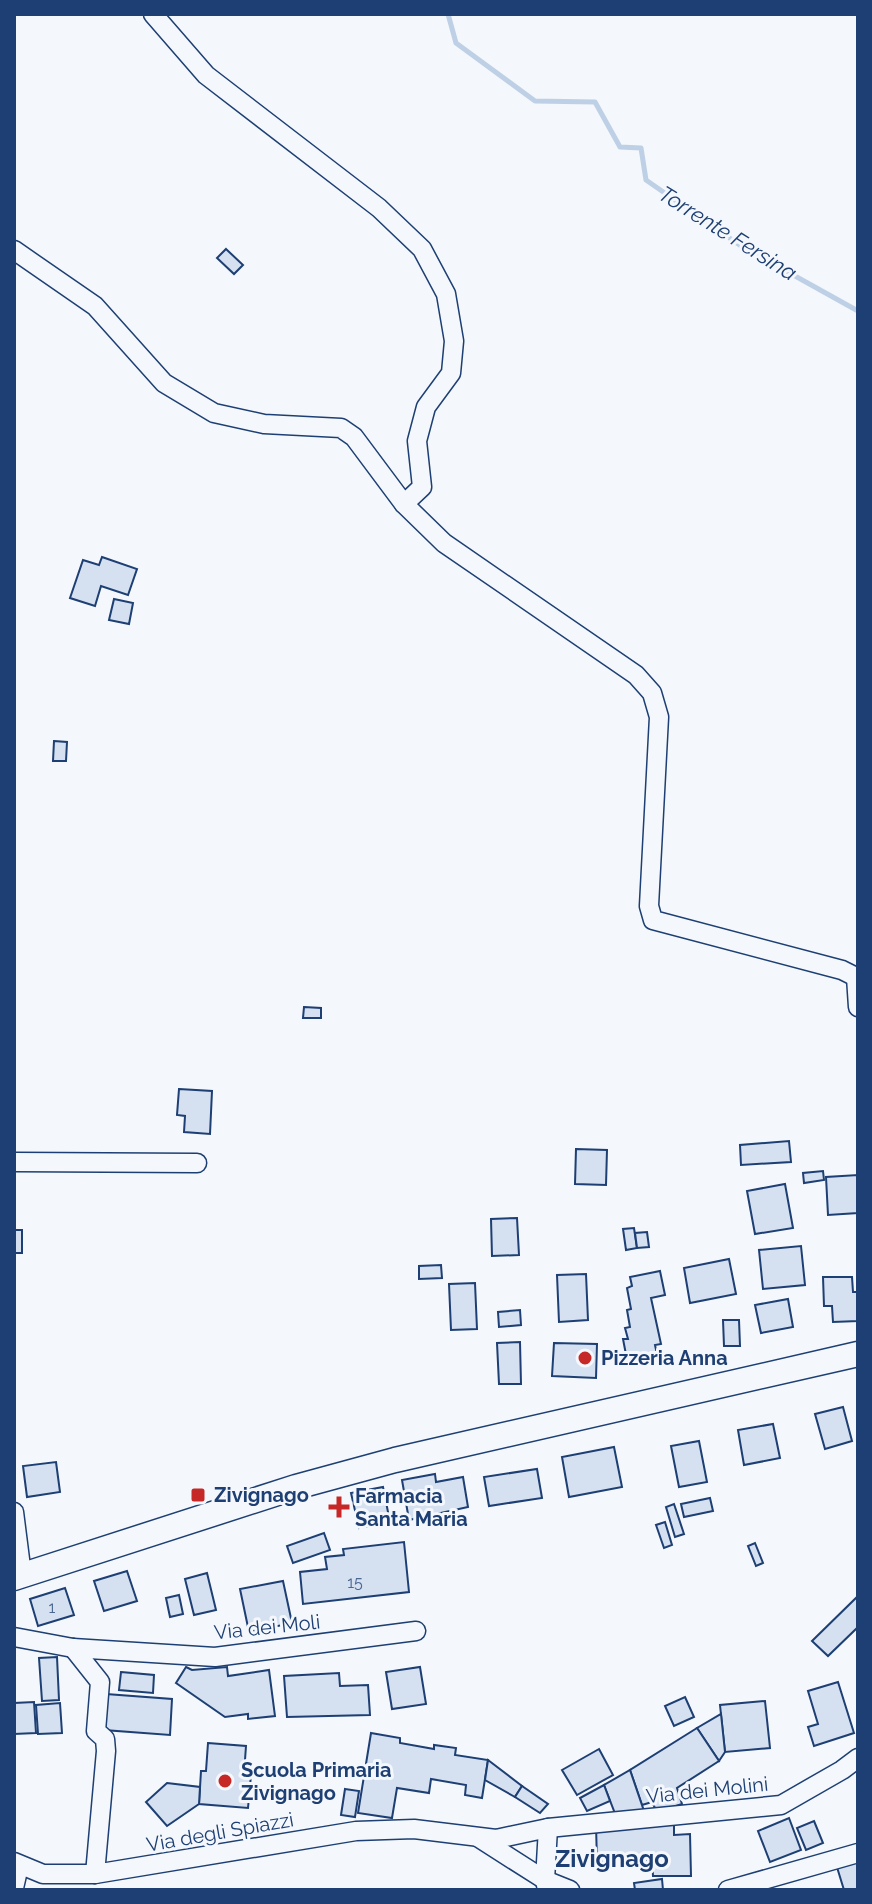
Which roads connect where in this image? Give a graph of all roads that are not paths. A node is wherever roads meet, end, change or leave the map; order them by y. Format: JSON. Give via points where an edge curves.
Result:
{"nodes":[{"id":1,"x":153,"y":14,"type":"edge"},
{"id":2,"x":14,"y":250,"type":"edge"},
{"id":3,"x":404,"y":504,"type":"junction"},
{"id":4,"x":857,"y":976,"type":"edge"},
{"id":5,"x":858,"y":1007,"type":"edge"},
{"id":6,"x":14,"y":1162,"type":"edge"},
{"id":7,"x":197,"y":1163,"type":"dead end"},
{"id":8,"x":858,"y":1354,"type":"edge"},
{"id":9,"x":14,"y":1512,"type":"edge"},
{"id":10,"x":18,"y":1577,"type":"edge"},
{"id":11,"x":416,"y":1631,"type":"dead end"},
{"id":12,"x":14,"y":1637,"type":"edge"},
{"id":13,"x":73,"y":1648,"type":"junction"},
{"id":14,"x":858,"y":1758,"type":"edge"},
{"id":15,"x":548,"y":1828,"type":"junction"},
{"id":16,"x":476,"y":1837,"type":"junction"},
{"id":17,"x":858,"y":1853,"type":"edge"},
{"id":18,"x":17,"y":1864,"type":"edge"},
{"id":19,"x":95,"y":1874,"type":"junction"},
{"id":20,"x":546,"y":1885,"type":"edge"},
{"id":21,"x":14,"y":1888,"type":"edge"},
{"id":22,"x":570,"y":1890,"type":"edge"},
{"id":23,"x":728,"y":1890,"type":"edge"}],
"edges":[{"from":1,"to":3,"type":"street","via":[[206,75],[379,208],[422,249],[446,294],[454,341],[451,373],[426,407],[417,441],[422,487]]},
{"from":2,"to":3,"type":"street","via":[[95,306],[164,383],[214,413],[264,424],[341,428],[354,437]]},
{"from":3,"to":4,"type":"street","via":[[444,543],[636,675],[652,693],[659,717],[649,906],[653,920]]},
{"from":4,"to":5,"type":"street"},
{"from":6,"to":7,"type":"street"},
{"from":8,"to":10,"type":"main road","via":[[395,1460]]},
{"from":9,"to":10,"type":"street"},
{"from":11,"to":13,"type":"street","name":"Via dei Moli","via":[[215,1657]]},
{"from":12,"to":13,"type":"street","name":"Via dei Moli"},
{"from":13,"to":19,"type":"street","via":[[100,1682],[96,1731],[105,1739],[106,1751]]},
{"from":14,"to":15,"type":"street","name":"Via dei Molini","via":[[781,1805]]},
{"from":15,"to":16,"type":"street","name":"Via dei Molini","via":[[496,1839]]},
{"from":15,"to":20,"type":"street"},
{"from":16,"to":19,"type":"street","name":"Via degli Spiazzi","via":[[414,1829],[356,1831]]},
{"from":16,"to":20,"type":"street"},
{"from":17,"to":23,"type":"street"},
{"from":18,"to":19,"type":"street","name":"Via degli Spiazzi","via":[[43,1874]]},
{"from":18,"to":21,"type":"street"},
{"from":20,"to":22,"type":"street"}]}
